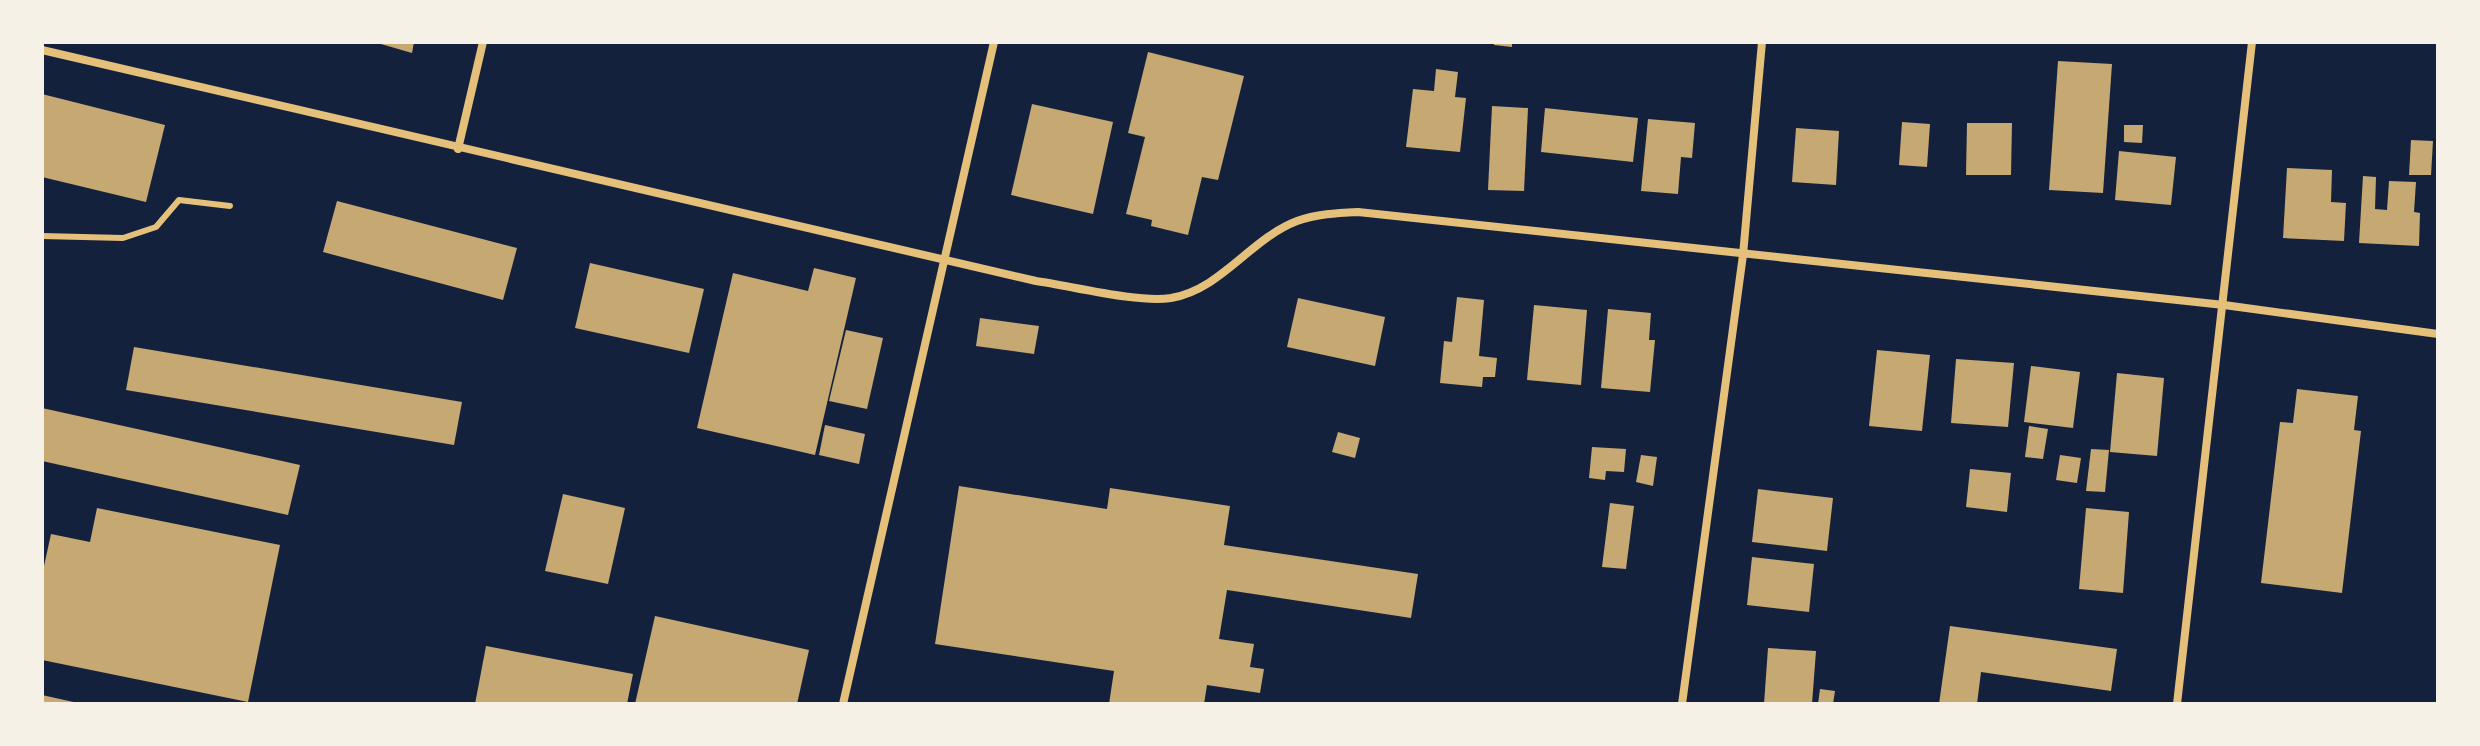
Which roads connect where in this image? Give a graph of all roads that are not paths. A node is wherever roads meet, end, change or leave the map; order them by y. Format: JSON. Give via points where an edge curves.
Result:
{"nodes":[{"id":1,"x":483,"y":42,"type":"edge"},
{"id":2,"x":994,"y":42,"type":"edge"},
{"id":3,"x":1762,"y":42,"type":"edge"},
{"id":4,"x":2252,"y":42,"type":"edge"},
{"id":5,"x":42,"y":50,"type":"edge"},
{"id":6,"x":458,"y":149,"type":"junction"},
{"id":7,"x":230,"y":206,"type":"dead end"},
{"id":8,"x":42,"y":236,"type":"edge"},
{"id":9,"x":1743,"y":255,"type":"junction"},
{"id":10,"x":945,"y":258,"type":"junction"},
{"id":11,"x":2224,"y":305,"type":"junction"},
{"id":12,"x":2438,"y":334,"type":"edge"},
{"id":13,"x":843,"y":704,"type":"edge"},
{"id":14,"x":1682,"y":704,"type":"edge"},
{"id":15,"x":2177,"y":704,"type":"edge"}],
"edges":[{"from":1,"to":6,"type":"street"},
{"from":2,"to":10,"type":"street"},
{"from":3,"to":9,"type":"street"},
{"from":4,"to":11,"type":"street"},
{"from":5,"to":6,"type":"street"},
{"from":6,"to":10,"type":"street"},
{"from":7,"to":8,"type":"lane","via":[[179,200],[156,227],[123,238]]},
{"from":9,"to":10,"type":"street","via":[[1358,212],[1296,221],[1211,282],[1155,299],[1036,281]]},
{"from":9,"to":11,"type":"street"},
{"from":9,"to":14,"type":"street"},
{"from":10,"to":13,"type":"street"},
{"from":11,"to":12,"type":"street"},
{"from":11,"to":15,"type":"street"}]}
